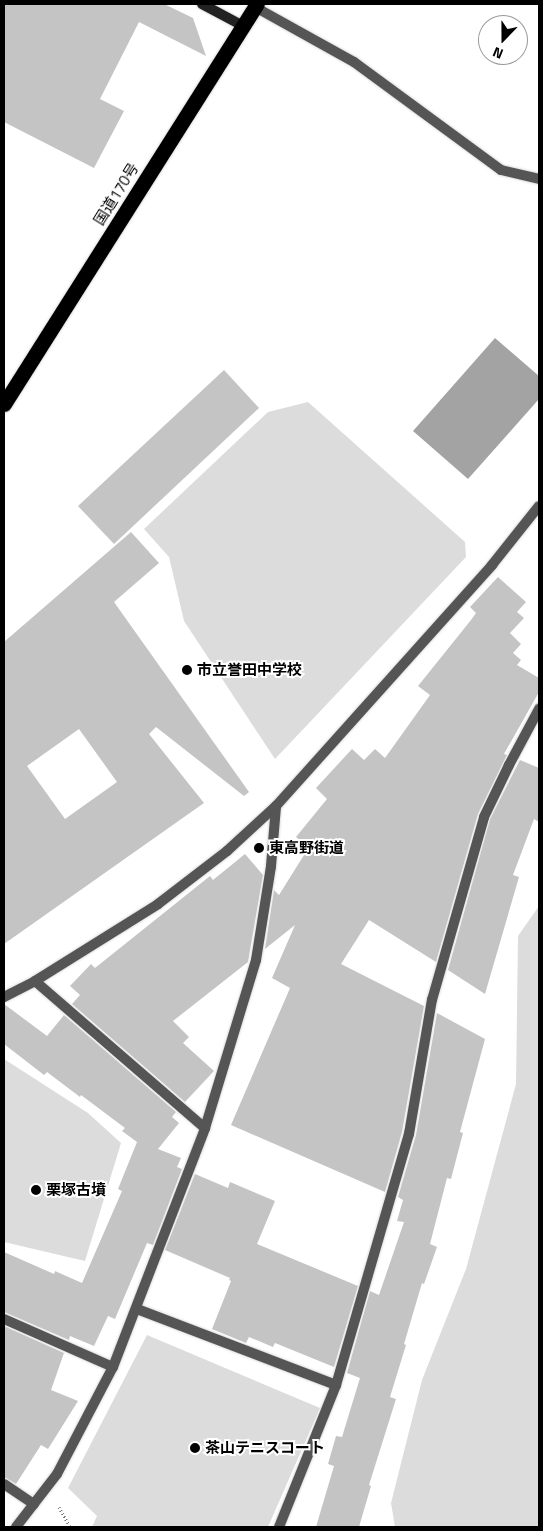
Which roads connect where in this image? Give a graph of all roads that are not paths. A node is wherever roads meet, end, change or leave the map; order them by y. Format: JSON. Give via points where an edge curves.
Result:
{"nodes":[{"id":1,"x":202,"y":4,"type":"edge"},
{"id":2,"x":256,"y":5,"type":"edge"},
{"id":3,"x":243,"y":26,"type":"junction"},
{"id":4,"x":539,"y":179,"type":"edge"},
{"id":5,"x":4,"y":404,"type":"edge"},
{"id":6,"x":539,"y":506,"type":"edge"},
{"id":7,"x":539,"y":709,"type":"edge"},
{"id":8,"x":276,"y":806,"type":"junction"},
{"id":9,"x":35,"y":981,"type":"junction"},
{"id":10,"x":4,"y":997,"type":"edge"},
{"id":11,"x":204,"y":1128,"type":"junction"},
{"id":12,"x":137,"y":1309,"type":"junction"},
{"id":13,"x":4,"y":1319,"type":"edge"},
{"id":14,"x":113,"y":1367,"type":"junction"},
{"id":15,"x":336,"y":1385,"type":"junction"},
{"id":16,"x":4,"y":1484,"type":"edge"},
{"id":17,"x":34,"y":1504,"type":"junction"},
{"id":18,"x":16,"y":1527,"type":"edge"},
{"id":19,"x":279,"y":1527,"type":"edge"}],
"edges":[{"from":1,"to":3,"type":"street"},
{"from":2,"to":3,"type":"highway","name":"国道170号"},
{"from":2,"to":4,"type":"street","via":[[354,62],[502,170]]},
{"from":3,"to":5,"type":"highway","name":"国道170号"},
{"from":6,"to":8,"type":"street","via":[[492,565]]},
{"from":7,"to":15,"type":"street","via":[[484,817],[432,1000],[409,1134]]},
{"from":8,"to":9,"type":"street","via":[[226,851],[158,904]]},
{"from":8,"to":11,"type":"street","via":[[256,960]]},
{"from":9,"to":10,"type":"street"},
{"from":9,"to":11,"type":"street"},
{"from":11,"to":12,"type":"street"},
{"from":12,"to":14,"type":"street"},
{"from":12,"to":15,"type":"street"},
{"from":13,"to":14,"type":"street"},
{"from":14,"to":17,"type":"street","via":[[78,1438]]},
{"from":15,"to":19,"type":"street"},
{"from":16,"to":17,"type":"street"},
{"from":17,"to":18,"type":"street"}]}
